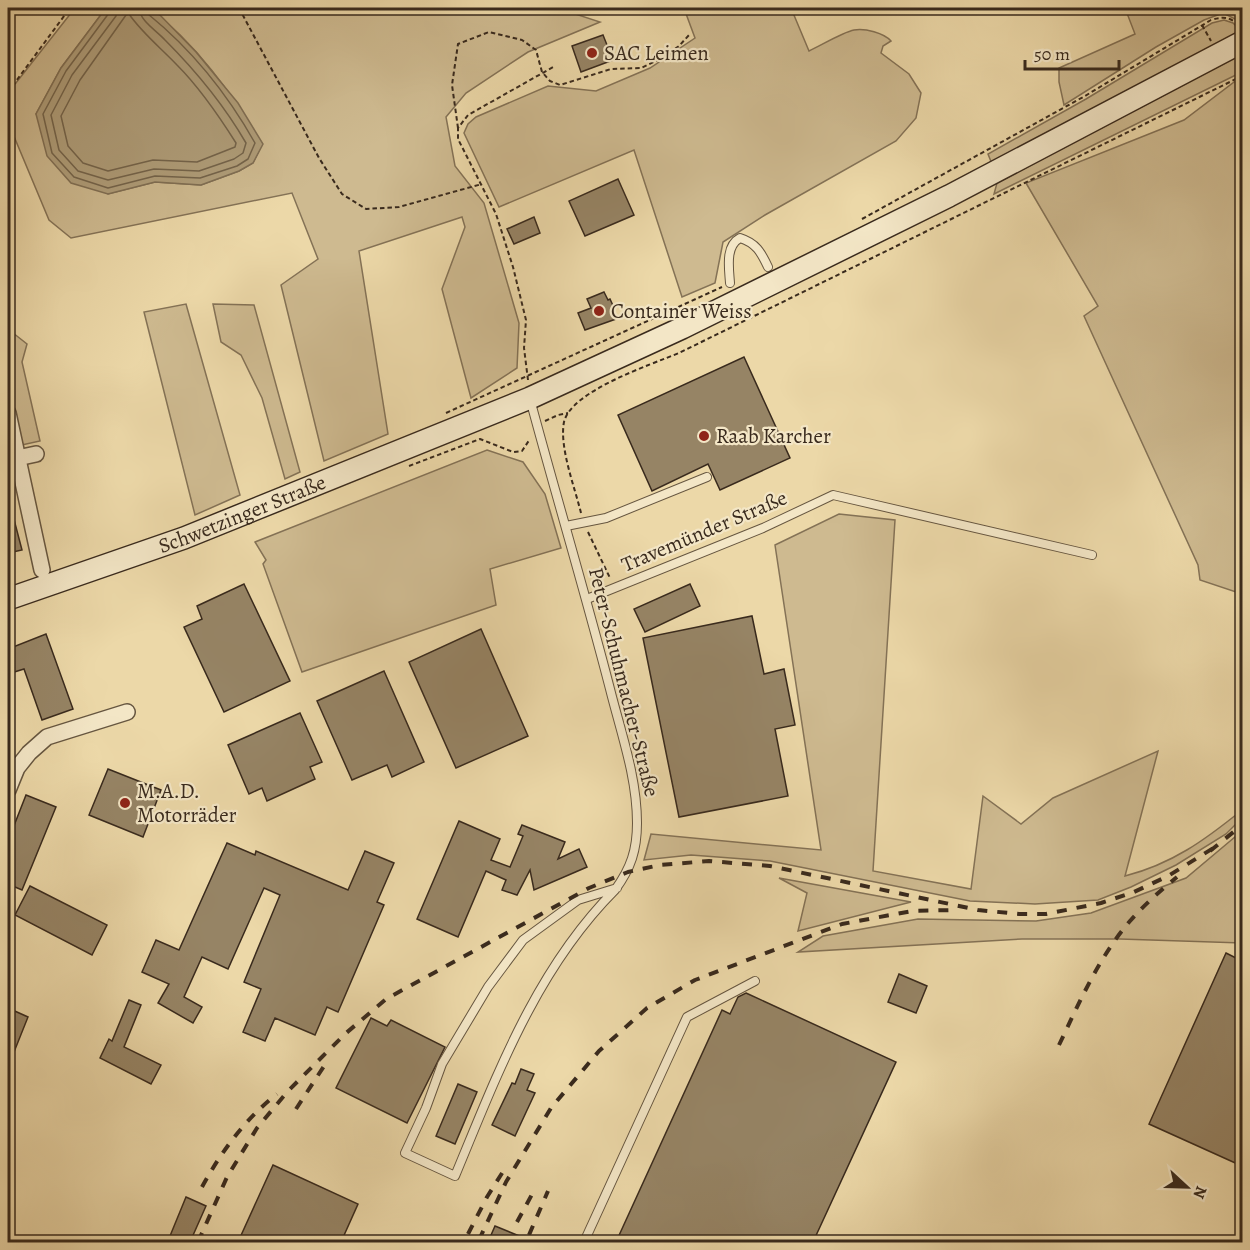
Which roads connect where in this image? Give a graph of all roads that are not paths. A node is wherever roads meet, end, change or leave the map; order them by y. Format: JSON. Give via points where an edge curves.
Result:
{"nodes":[{"id":1,"x":1233,"y":41,"type":"edge"},
{"id":2,"x":768,"y":267,"type":"dead end"},
{"id":3,"x":730,"y":283,"type":"road end"},
{"id":4,"x":530,"y":398,"type":"junction"},
{"id":5,"x":8,"y":413,"type":"edge"},
{"id":6,"x":36,"y":454,"type":"dead end"},
{"id":7,"x":12,"y":459,"type":"edge"},
{"id":8,"x":706,"y":477,"type":"dead end"},
{"id":9,"x":566,"y":526,"type":"junction"},
{"id":10,"x":1092,"y":555,"type":"dead end"},
{"id":11,"x":42,"y":570,"type":"dead end"},
{"id":12,"x":8,"y":599,"type":"edge"},
{"id":13,"x":587,"y":599,"type":"junction"},
{"id":14,"x":127,"y":712,"type":"dead end"},
{"id":15,"x":8,"y":790,"type":"edge"},
{"id":16,"x":617,"y":888,"type":"junction"},
{"id":17,"x":755,"y":981,"type":"dead end"},
{"id":18,"x":584,"y":1242,"type":"edge"}],
"edges":[{"from":1,"to":4,"type":"main road","name":"Schwetzinger Straße","via":[[949,196]]},
{"from":2,"to":3,"type":"lane","via":[[752,242],[740,238],[731,248]]},
{"from":4,"to":9,"type":"lane","name":"Peter-Schuhmacher-Straße"},
{"from":4,"to":12,"type":"main road","name":"Schwetzinger Straße","via":[[184,538]]},
{"from":5,"to":7,"type":"street"},
{"from":6,"to":7,"type":"street"},
{"from":7,"to":11,"type":"street"},
{"from":8,"to":9,"type":"lane","via":[[606,518]]},
{"from":9,"to":13,"type":"lane","name":"Peter-Schuhmacher-Straße"},
{"from":10,"to":13,"type":"lane","name":"Travemünder Straße","via":[[833,495],[763,528]]},
{"from":13,"to":16,"type":"lane","name":"Peter-Schuhmacher-Straße","via":[[635,787],[635,847],[628,872]]},
{"from":14,"to":15,"type":"street","via":[[47,737],[17,768]]},
{"from":16,"to":16,"type":"lane","name":"Peter-Schuhmacher-Straße","via":[[590,915],[531,1005],[455,1176],[405,1154],[442,1064],[488,987],[523,940],[578,900]]},
{"from":17,"to":18,"type":"lane","via":[[687,1017]]}]}
